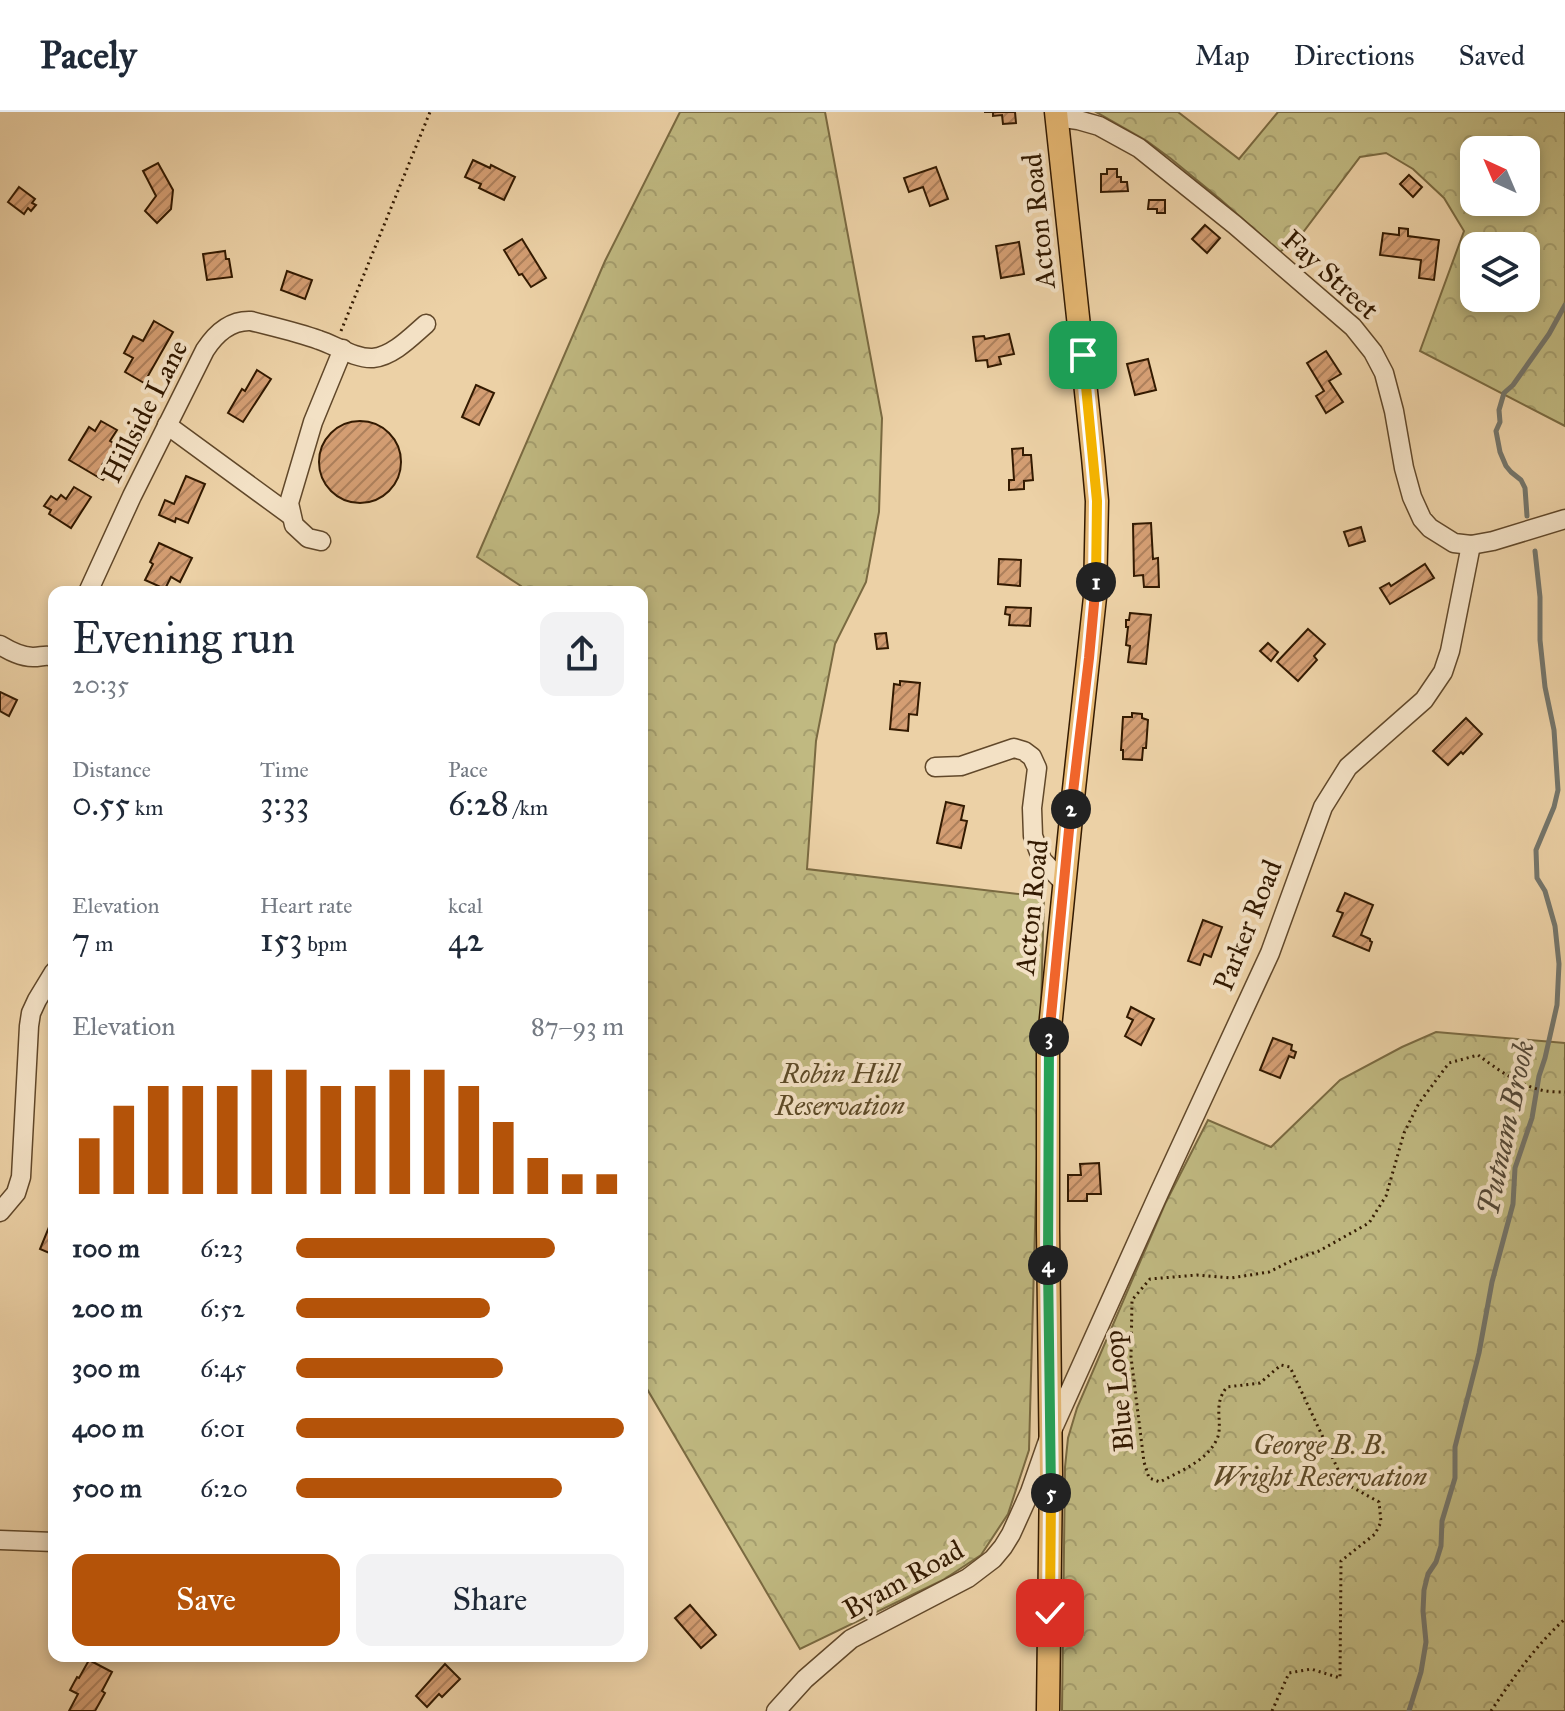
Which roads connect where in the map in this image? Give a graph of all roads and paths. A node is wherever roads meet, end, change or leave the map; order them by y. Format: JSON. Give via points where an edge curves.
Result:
{"nodes":[{"id":1,"x":430,"y":112,"type":"edge"},
{"id":2,"x":1056,"y":114,"type":"edge"},
{"id":3,"x":426,"y":324,"type":"dead end"},
{"id":4,"x":338,"y":347,"type":"junction"},
{"id":5,"x":167,"y":425,"type":"junction"},
{"id":6,"x":290,"y":515,"type":"junction"},
{"id":7,"x":1565,"y":519,"type":"edge"},
{"id":8,"x":321,"y":541,"type":"dead end"},
{"id":9,"x":1471,"y":545,"type":"junction"},
{"id":10,"x":91,"y":586,"type":"edge"},
{"id":11,"x":0,"y":645,"type":"edge"},
{"id":12,"x":48,"y":655,"type":"edge"},
{"id":13,"x":935,"y":767,"type":"dead end"},
{"id":14,"x":1064,"y":883,"type":"junction"},
{"id":15,"x":48,"y":982,"type":"edge"},
{"id":16,"x":1565,"y":1092,"type":"edge"},
{"id":17,"x":0,"y":1212,"type":"edge"},
{"id":18,"x":1050,"y":1435,"type":"junction"},
{"id":19,"x":0,"y":1540,"type":"edge"},
{"id":20,"x":48,"y":1542,"type":"edge"},
{"id":21,"x":1565,"y":1619,"type":"edge"},
{"id":22,"x":776,"y":1711,"type":"edge"},
{"id":23,"x":1048,"y":1711,"type":"edge"},
{"id":24,"x":1272,"y":1711,"type":"edge"},
{"id":25,"x":1491,"y":1711,"type":"edge"}],
"edges":[{"from":1,"to":4,"type":"path"},
{"from":2,"to":9,"type":"street","name":"Fay Street","via":[[1099,126],[1139,148],[1353,327],[1387,382],[1416,508],[1440,535]]},
{"from":2,"to":14,"type":"main road","name":"Acton Road","via":[[1093,457],[1097,549]]},
{"from":3,"to":4,"type":"street","name":"Hillside Lane","via":[[374,358]]},
{"from":4,"to":5,"type":"street","name":"Hillside Lane","via":[[251,321],[229,325],[211,340]]},
{"from":4,"to":6,"type":"street","via":[[289,503]]},
{"from":5,"to":6,"type":"street"},
{"from":5,"to":10,"type":"street","name":"Hillside Lane"},
{"from":6,"to":8,"type":"street","via":[[301,533]]},
{"from":7,"to":9,"type":"street"},
{"from":9,"to":18,"type":"street","name":"Parker Road","via":[[1443,672],[1424,700],[1348,767],[1323,807],[1270,953]]},
{"from":11,"to":12,"type":"street","via":[[29,657]]},
{"from":13,"to":14,"type":"street","via":[[961,766],[1014,748],[1032,757],[1037,768],[1033,836],[1042,860]]},
{"from":14,"to":18,"type":"main road","name":"Acton Road","via":[[1048,1048]]},
{"from":15,"to":17,"type":"street","via":[[29,1026],[21,1177]]},
{"from":16,"to":24,"type":"path","name":"Blue Loop","via":[[1524,1083],[1478,1055],[1449,1063],[1419,1103],[1404,1133],[1386,1196],[1369,1223],[1269,1272],[1150,1279],[1132,1300],[1131,1357],[1149,1478],[1160,1482],[1201,1459],[1218,1439],[1219,1396],[1227,1387],[1260,1383],[1281,1365],[1290,1367],[1342,1478],[1379,1502],[1381,1522],[1375,1534],[1341,1561],[1340,1678],[1311,1669],[1289,1673]]},
{"from":18,"to":22,"type":"street","name":"Byam Road","via":[[1019,1519],[993,1559],[968,1578],[851,1639]]},
{"from":18,"to":23,"type":"main road","name":"Acton Road"},
{"from":19,"to":20,"type":"street"},
{"from":21,"to":25,"type":"path"}]}
